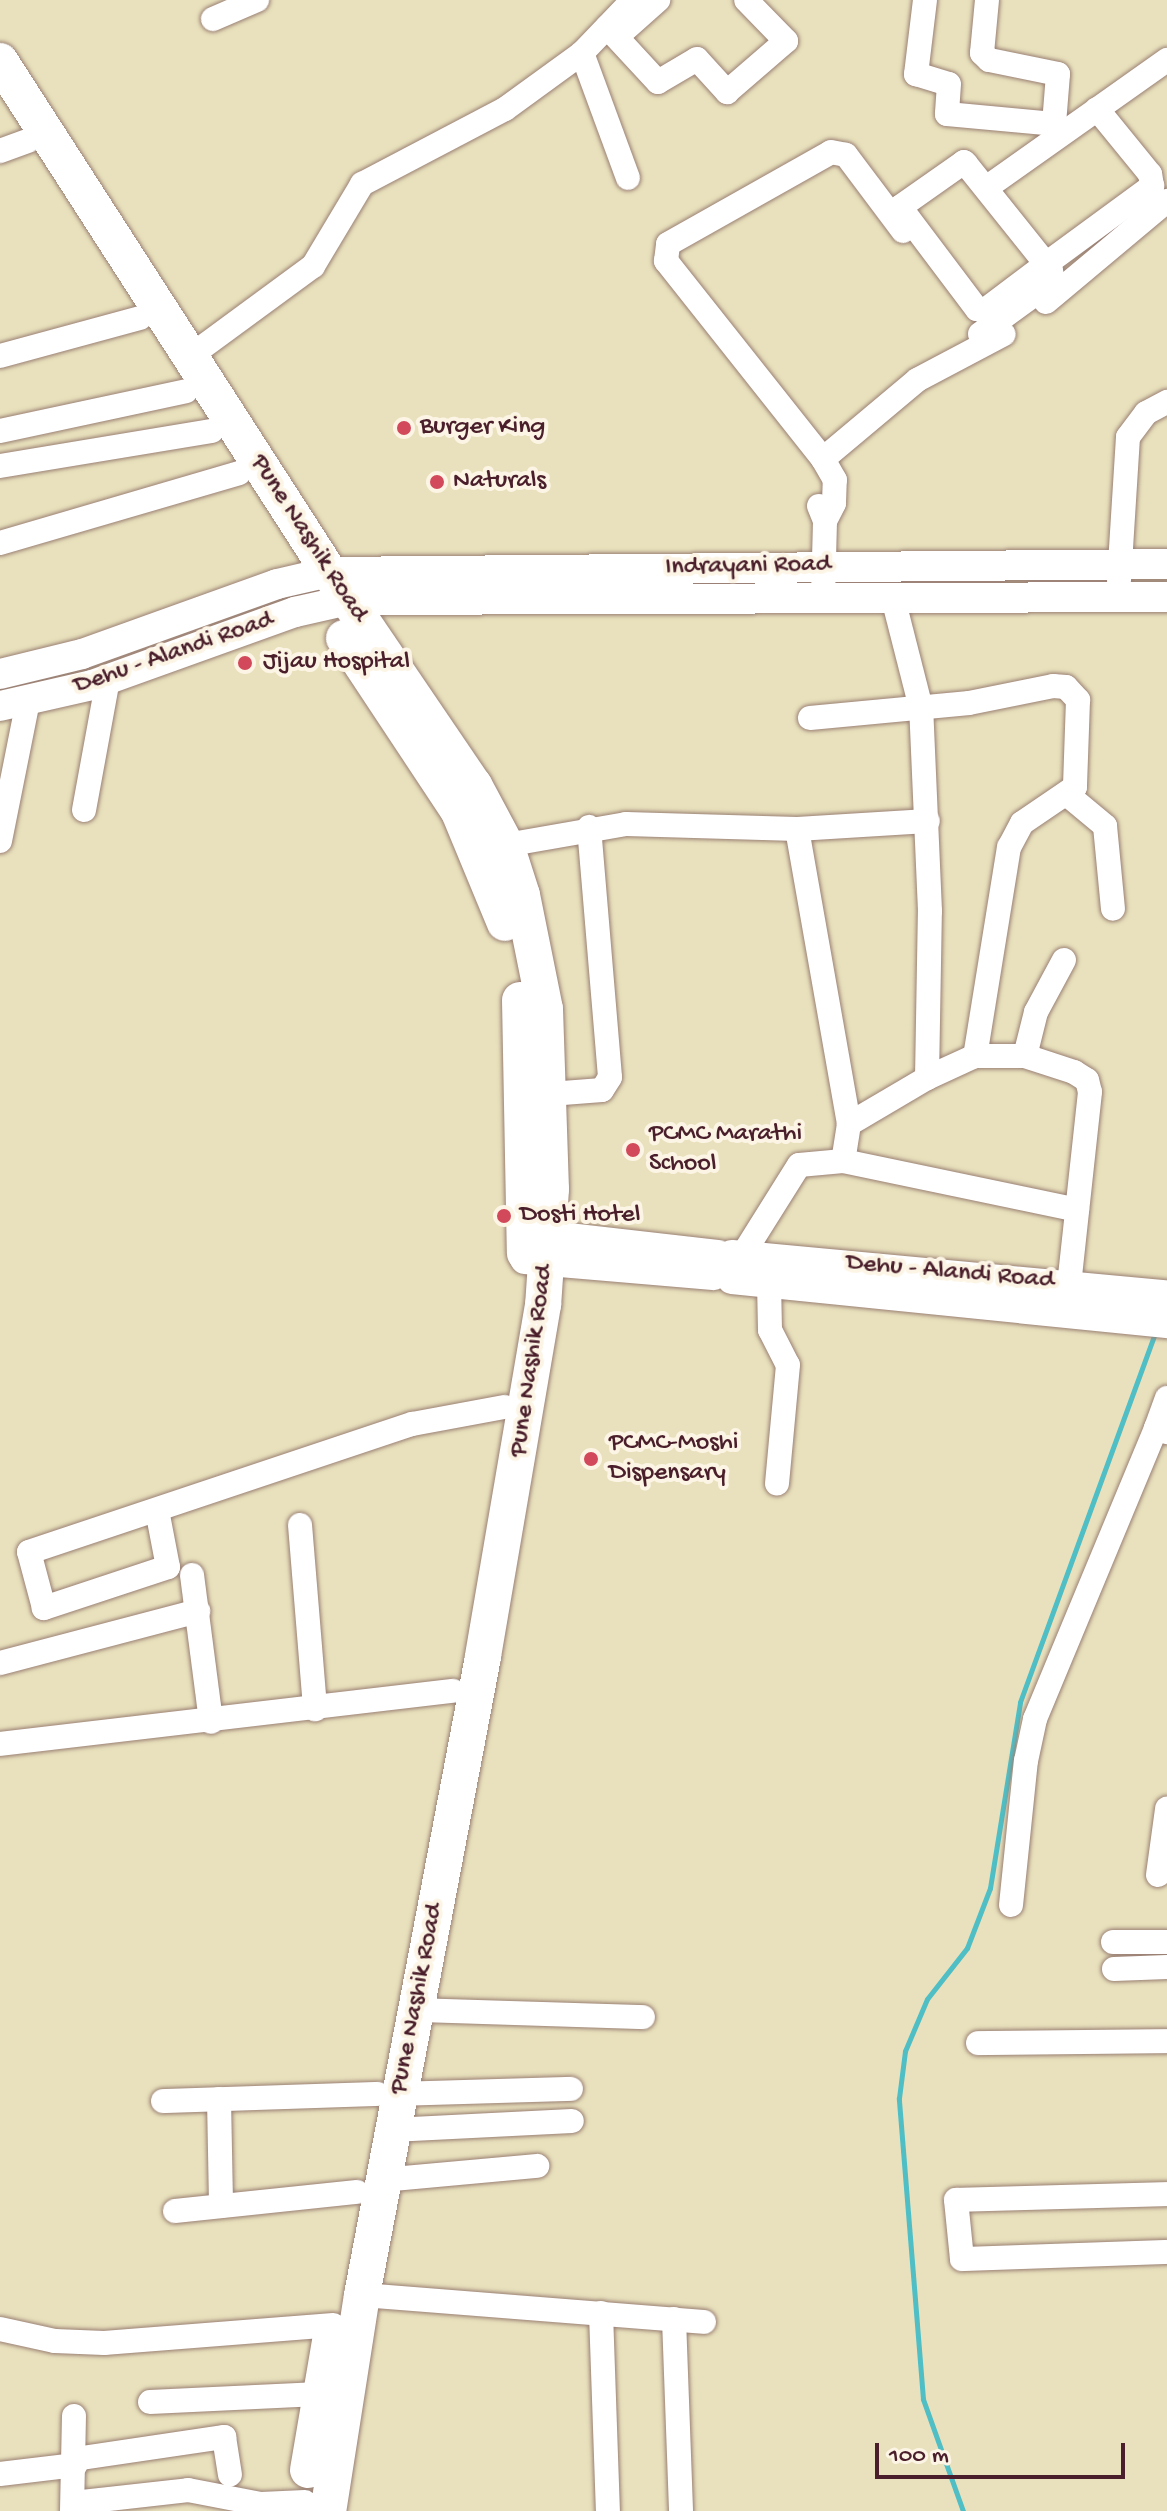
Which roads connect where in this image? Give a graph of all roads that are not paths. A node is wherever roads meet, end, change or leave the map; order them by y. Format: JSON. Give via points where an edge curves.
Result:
{"nodes":[{"id":1,"x":257,"y":0,"type":"edge"},
{"id":2,"x":658,"y":0,"type":"edge"},
{"id":3,"x":746,"y":0,"type":"edge"},
{"id":4,"x":925,"y":0,"type":"edge"},
{"id":5,"x":987,"y":0,"type":"edge"},
{"id":6,"x":618,"y":15,"type":"edge"},
{"id":7,"x":213,"y":19,"type":"dead end"},
{"id":8,"x":582,"y":53,"type":"junction"},
{"id":9,"x":1167,"y":60,"type":"edge"},
{"id":10,"x":0,"y":61,"type":"edge"},
{"id":11,"x":0,"y":97,"type":"edge"},
{"id":12,"x":1097,"y":109,"type":"junction"},
{"id":13,"x":14,"y":146,"type":"edge"},
{"id":14,"x":628,"y":178,"type":"dead end"},
{"id":15,"x":986,"y":188,"type":"junction"},
{"id":16,"x":1167,"y":201,"type":"edge"},
{"id":17,"x":1046,"y":264,"type":"junction"},
{"id":18,"x":140,"y":318,"type":"junction"},
{"id":19,"x":984,"y":340,"type":"junction"},
{"id":20,"x":0,"y":356,"type":"edge"},
{"id":21,"x":188,"y":374,"type":"junction"},
{"id":22,"x":1167,"y":402,"type":"edge"},
{"id":23,"x":0,"y":431,"type":"edge"},
{"id":24,"x":212,"y":431,"type":"junction"},
{"id":25,"x":0,"y":466,"type":"edge"},
{"id":26,"x":827,"y":466,"type":"junction"},
{"id":27,"x":239,"y":473,"type":"junction"},
{"id":28,"x":0,"y":543,"type":"edge"},
{"id":29,"x":1167,"y":564,"type":"edge"},
{"id":30,"x":1120,"y":565,"type":"junction"},
{"id":31,"x":823,"y":566,"type":"junction"},
{"id":32,"x":326,"y":588,"type":"junction"},
{"id":33,"x":1118,"y":597,"type":"junction"},
{"id":34,"x":1167,"y":597,"type":"edge"},
{"id":35,"x":823,"y":598,"type":"junction"},
{"id":36,"x":893,"y":598,"type":"junction"},
{"id":37,"x":0,"y":674,"type":"edge"},
{"id":38,"x":108,"y":679,"type":"junction"},
{"id":39,"x":14,"y":704,"type":"edge"},
{"id":40,"x":921,"y":708,"type":"junction"},
{"id":41,"x":810,"y":718,"type":"dead end"},
{"id":42,"x":1069,"y":796,"type":"junction"},
{"id":43,"x":84,"y":810,"type":"dead end"},
{"id":44,"x":928,"y":821,"type":"junction"},
{"id":45,"x":589,"y":827,"type":"junction"},
{"id":46,"x":797,"y":829,"type":"junction"},
{"id":47,"x":0,"y":841,"type":"edge"},
{"id":48,"x":506,"y":845,"type":"junction"},
{"id":49,"x":1113,"y":909,"type":"dead end"},
{"id":50,"x":1064,"y":960,"type":"dead end"},
{"id":51,"x":975,"y":1056,"type":"junction"},
{"id":52,"x":1025,"y":1056,"type":"junction"},
{"id":53,"x":927,"y":1078,"type":"junction"},
{"id":54,"x":550,"y":1094,"type":"junction"},
{"id":55,"x":849,"y":1124,"type":"junction"},
{"id":56,"x":843,"y":1161,"type":"junction"},
{"id":57,"x":1077,"y":1210,"type":"junction"},
{"id":58,"x":537,"y":1247,"type":"junction"},
{"id":59,"x":727,"y":1264,"type":"junction"},
{"id":60,"x":769,"y":1282,"type":"junction"},
{"id":61,"x":1069,"y":1284,"type":"junction"},
{"id":62,"x":1167,"y":1295,"type":"edge"},
{"id":63,"x":1167,"y":1323,"type":"edge"},
{"id":64,"x":1167,"y":1398,"type":"edge"},
{"id":65,"x":504,"y":1407,"type":"junction"},
{"id":66,"x":1162,"y":1430,"type":"edge"},
{"id":67,"x":777,"y":1483,"type":"dead end"},
{"id":68,"x":157,"y":1510,"type":"junction"},
{"id":69,"x":300,"y":1525,"type":"dead end"},
{"id":70,"x":192,"y":1575,"type":"dead end"},
{"id":71,"x":198,"y":1611,"type":"junction"},
{"id":72,"x":0,"y":1663,"type":"edge"},
{"id":73,"x":453,"y":1691,"type":"junction"},
{"id":74,"x":315,"y":1709,"type":"junction"},
{"id":75,"x":211,"y":1722,"type":"junction"},
{"id":76,"x":0,"y":1744,"type":"edge"},
{"id":77,"x":1167,"y":1809,"type":"edge"},
{"id":78,"x":1158,"y":1875,"type":"dead end"},
{"id":79,"x":1011,"y":1905,"type":"dead end"},
{"id":80,"x":1113,"y":1942,"type":"dead end"},
{"id":81,"x":1167,"y":1942,"type":"edge"},
{"id":82,"x":1167,"y":1967,"type":"edge"},
{"id":83,"x":1114,"y":1969,"type":"dead end"},
{"id":84,"x":417,"y":2010,"type":"junction"},
{"id":85,"x":643,"y":2017,"type":"dead end"},
{"id":86,"x":1167,"y":2041,"type":"edge"},
{"id":87,"x":978,"y":2043,"type":"dead end"},
{"id":88,"x":571,"y":2089,"type":"dead end"},
{"id":89,"x":388,"y":2094,"type":"junction"},
{"id":90,"x":219,"y":2099,"type":"junction"},
{"id":91,"x":163,"y":2101,"type":"dead end"},
{"id":92,"x":572,"y":2121,"type":"dead end"},
{"id":93,"x":392,"y":2130,"type":"junction"},
{"id":94,"x":537,"y":2166,"type":"dead end"},
{"id":95,"x":370,"y":2186,"type":"junction"},
{"id":96,"x":1167,"y":2194,"type":"edge"},
{"id":97,"x":221,"y":2206,"type":"junction"},
{"id":98,"x":175,"y":2211,"type":"dead end"},
{"id":99,"x":1167,"y":2252,"type":"edge"},
{"id":100,"x":362,"y":2295,"type":"junction"},
{"id":101,"x":601,"y":2313,"type":"junction"},
{"id":102,"x":674,"y":2319,"type":"junction"},
{"id":103,"x":704,"y":2322,"type":"dead end"},
{"id":104,"x":333,"y":2325,"type":"junction"},
{"id":105,"x":0,"y":2329,"type":"edge"},
{"id":106,"x":319,"y":2394,"type":"junction"},
{"id":107,"x":150,"y":2402,"type":"dead end"},
{"id":108,"x":74,"y":2416,"type":"dead end"},
{"id":109,"x":75,"y":2462,"type":"junction"},
{"id":110,"x":0,"y":2474,"type":"edge"},
{"id":111,"x":230,"y":2475,"type":"dead end"},
{"id":112,"x":203,"y":2501,"type":"edge"},
{"id":113,"x":72,"y":2507,"type":"edge"},
{"id":114,"x":312,"y":2508,"type":"edge"},
{"id":115,"x":608,"y":2511,"type":"edge"},
{"id":116,"x":681,"y":2511,"type":"edge"}],
"edges":[{"from":1,"to":7,"type":"street"},
{"from":2,"to":6,"type":"street"},
{"from":3,"to":6,"type":"street","via":[[786,41],[727,92],[697,59],[658,82]]},
{"from":4,"to":5,"type":"street","via":[[916,74],[949,84],[947,114],[1054,124],[1058,74],[989,60],[982,53]]},
{"from":6,"to":8,"type":"street"},
{"from":8,"to":14,"type":"street"},
{"from":8,"to":21,"type":"street","via":[[505,109],[362,184],[313,266]]},
{"from":9,"to":12,"type":"street"},
{"from":10,"to":21,"type":"highway","name":"Pune Nashik Road"},
{"from":11,"to":13,"type":"highway","name":"Pune Nashik Road"},
{"from":12,"to":15,"type":"street"},
{"from":12,"to":17,"type":"street","via":[[1153,183]]},
{"from":13,"to":18,"type":"highway","name":"Pune Nashik Road"},
{"from":15,"to":17,"type":"street"},
{"from":15,"to":17,"type":"street","via":[[961,161],[900,209],[979,310]]},
{"from":16,"to":19,"type":"street"},
{"from":17,"to":19,"type":"street","via":[[1053,281]]},
{"from":18,"to":20,"type":"street"},
{"from":18,"to":21,"type":"highway","name":"Pune Nashik Road"},
{"from":19,"to":26,"type":"street","via":[[917,380]]},
{"from":19,"to":26,"type":"street","via":[[839,151],[668,244],[666,261]]},
{"from":21,"to":23,"type":"street"},
{"from":21,"to":24,"type":"highway","name":"Pune Nashik Road"},
{"from":21,"to":32,"type":"highway","name":"Pune Nashik Road"},
{"from":22,"to":30,"type":"street","via":[[1146,413],[1128,437]]},
{"from":24,"to":25,"type":"street"},
{"from":24,"to":27,"type":"highway","name":"Pune Nashik Road"},
{"from":26,"to":31,"type":"street","via":[[818,502],[825,521]]},
{"from":27,"to":28,"type":"street"},
{"from":27,"to":32,"type":"highway","name":"Pune Nashik Road"},
{"from":29,"to":30,"type":"main road","name":"Indrayani Road"},
{"from":30,"to":31,"type":"main road","name":"Indrayani Road"},
{"from":30,"to":33,"type":"street"},
{"from":31,"to":32,"type":"main road","name":"Indrayani Road"},
{"from":31,"to":35,"type":"street"},
{"from":32,"to":35,"type":"main road","name":"Indrayani Road"},
{"from":32,"to":37,"type":"main road","name":"Dehu - Alandi Road"},
{"from":32,"to":38,"type":"main road","name":"Dehu - Alandi Road"},
{"from":32,"to":48,"type":"highway","name":"Pune Nashik Road","via":[[474,785]]},
{"from":32,"to":58,"type":"highway","name":"Pune Nashik Road","via":[[459,812],[499,901],[521,1011]]},
{"from":33,"to":34,"type":"main road","name":"Indrayani Road"},
{"from":33,"to":36,"type":"main road","name":"Indrayani Road"},
{"from":35,"to":36,"type":"main road","name":"Indrayani Road"},
{"from":36,"to":40,"type":"street"},
{"from":38,"to":39,"type":"main road","name":"Dehu - Alandi Road"},
{"from":38,"to":43,"type":"street"},
{"from":39,"to":47,"type":"street"},
{"from":40,"to":41,"type":"street"},
{"from":40,"to":42,"type":"street","via":[[1053,686],[1073,692],[1077,774]]},
{"from":40,"to":44,"type":"street"},
{"from":42,"to":49,"type":"street","via":[[1091,809],[1105,826]]},
{"from":42,"to":51,"type":"street","via":[[1013,834]]},
{"from":44,"to":46,"type":"street"},
{"from":44,"to":53,"type":"street"},
{"from":45,"to":46,"type":"street"},
{"from":45,"to":48,"type":"street"},
{"from":45,"to":54,"type":"street","via":[[610,1077],[602,1090]]},
{"from":46,"to":55,"type":"street"},
{"from":48,"to":54,"type":"highway","name":"Pune Nashik Road","via":[[536,945]]},
{"from":50,"to":52,"type":"street","via":[[1036,1012]]},
{"from":51,"to":52,"type":"street"},
{"from":51,"to":53,"type":"street"},
{"from":52,"to":57,"type":"street","via":[[1087,1080]]},
{"from":53,"to":55,"type":"street"},
{"from":54,"to":58,"type":"highway","name":"Pune Nashik Road"},
{"from":55,"to":56,"type":"street"},
{"from":56,"to":57,"type":"street"},
{"from":56,"to":59,"type":"street","via":[[799,1165]]},
{"from":57,"to":61,"type":"street"},
{"from":58,"to":59,"type":"main road","name":"Dehu - Alandi Road"},
{"from":58,"to":65,"type":"highway","name":"Pune Nashik Road"},
{"from":58,"to":84,"type":"highway","name":"Pune Nashik Road","via":[[517,1471]]},
{"from":59,"to":60,"type":"main road","name":"Dehu - Alandi Road"},
{"from":59,"to":61,"type":"main road","name":"Dehu - Alandi Road"},
{"from":60,"to":63,"type":"main road","name":"Dehu - Alandi Road"},
{"from":60,"to":67,"type":"street","via":[[770,1330],[788,1365]]},
{"from":61,"to":62,"type":"main road","name":"Dehu - Alandi Road"},
{"from":64,"to":66,"type":"street"},
{"from":65,"to":68,"type":"street","via":[[412,1424]]},
{"from":65,"to":73,"type":"highway","name":"Pune Nashik Road"},
{"from":66,"to":79,"type":"street","via":[[1035,1719]]},
{"from":68,"to":68,"type":"street","via":[[29,1552],[44,1608],[168,1567]]},
{"from":69,"to":74,"type":"street"},
{"from":70,"to":71,"type":"street"},
{"from":71,"to":72,"type":"street"},
{"from":71,"to":75,"type":"street"},
{"from":73,"to":74,"type":"street"},
{"from":73,"to":89,"type":"highway","name":"Pune Nashik Road"},
{"from":74,"to":75,"type":"street"},
{"from":75,"to":76,"type":"street"},
{"from":77,"to":78,"type":"street"},
{"from":80,"to":81,"type":"street"},
{"from":82,"to":83,"type":"street"},
{"from":84,"to":85,"type":"street"},
{"from":84,"to":89,"type":"highway","name":"Pune Nashik Road"},
{"from":86,"to":87,"type":"street"},
{"from":88,"to":89,"type":"street"},
{"from":89,"to":90,"type":"street"},
{"from":89,"to":93,"type":"highway","name":"Pune Nashik Road"},
{"from":89,"to":95,"type":"highway","name":"Pune Nashik Road"},
{"from":90,"to":91,"type":"street"},
{"from":90,"to":97,"type":"street"},
{"from":92,"to":93,"type":"street"},
{"from":93,"to":95,"type":"highway","name":"Pune Nashik Road"},
{"from":94,"to":95,"type":"street"},
{"from":95,"to":97,"type":"street"},
{"from":95,"to":100,"type":"highway","name":"Pune Nashik Road"},
{"from":95,"to":104,"type":"highway","name":"Pune Nashik Road"},
{"from":96,"to":99,"type":"street","via":[[956,2200],[962,2259]]},
{"from":97,"to":98,"type":"street"},
{"from":100,"to":101,"type":"street"},
{"from":100,"to":114,"type":"highway","name":"Pune Nashik Road"},
{"from":101,"to":102,"type":"street"},
{"from":101,"to":115,"type":"street"},
{"from":102,"to":103,"type":"street"},
{"from":102,"to":116,"type":"street"},
{"from":104,"to":105,"type":"street","via":[[104,2343],[55,2341]]},
{"from":104,"to":106,"type":"highway","name":"Pune Nashik Road"},
{"from":106,"to":107,"type":"street"},
{"from":106,"to":114,"type":"highway","name":"Pune Nashik Road"},
{"from":108,"to":109,"type":"street"},
{"from":109,"to":110,"type":"street"},
{"from":109,"to":111,"type":"street","via":[[224,2437]]},
{"from":109,"to":113,"type":"street"},
{"from":112,"to":113,"type":"street"},
{"from":112,"to":114,"type":"street"}]}
